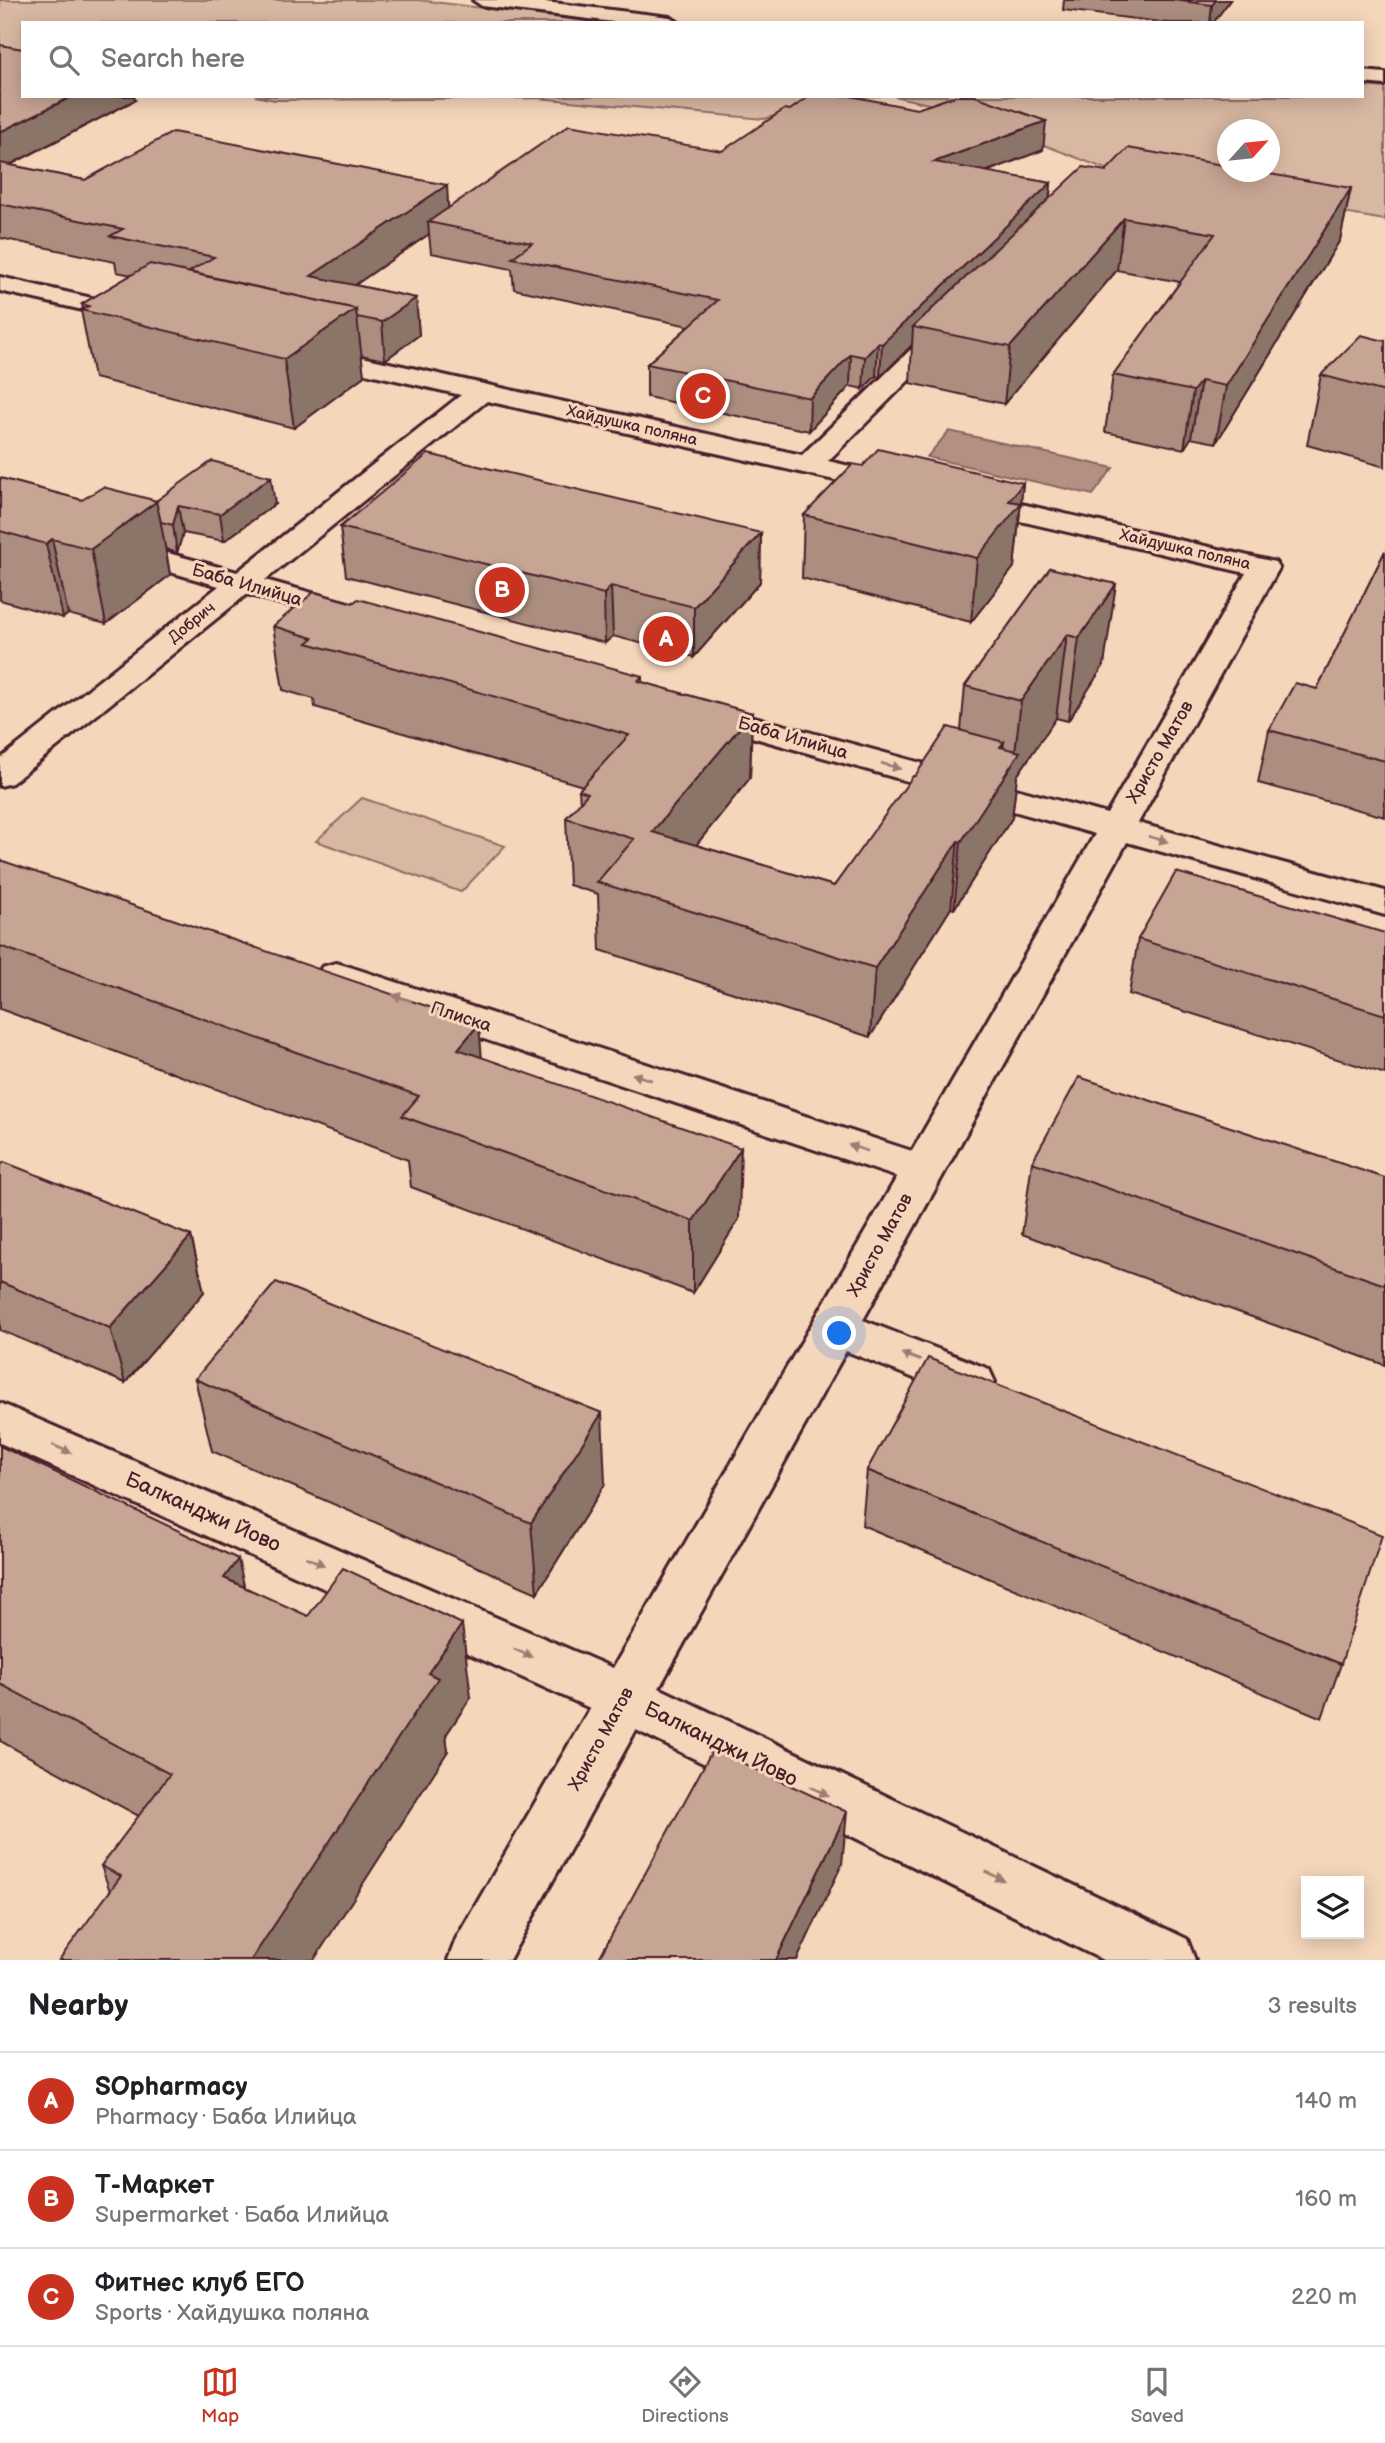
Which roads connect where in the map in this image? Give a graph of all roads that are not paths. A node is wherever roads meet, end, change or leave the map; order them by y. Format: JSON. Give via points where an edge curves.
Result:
{"nodes":[{"id":1,"x":482,"y":0,"type":"edge"},
{"id":2,"x":654,"y":21,"type":"edge"},
{"id":3,"x":1364,"y":77,"type":"edge"},
{"id":4,"x":1385,"y":79,"type":"edge"},
{"id":5,"x":0,"y":284,"type":"edge"},
{"id":6,"x":960,"y":315,"type":"edge"},
{"id":7,"x":165,"y":321,"type":"edge"},
{"id":8,"x":287,"y":349,"type":"edge"},
{"id":9,"x":482,"y":392,"type":"junction"},
{"id":10,"x":808,"y":465,"type":"junction"},
{"id":11,"x":94,"y":541,"type":"edge"},
{"id":12,"x":1264,"y":568,"type":"joint"},
{"id":13,"x":242,"y":583,"type":"junction"},
{"id":14,"x":380,"y":622,"type":"edge"},
{"id":15,"x":674,"y":705,"type":"edge"},
{"id":16,"x":0,"y":776,"type":"edge"},
{"id":17,"x":1117,"y":828,"type":"junction"},
{"id":18,"x":1385,"y":903,"type":"edge"},
{"id":19,"x":305,"y":966,"type":"edge"},
{"id":20,"x":922,"y":1170,"type":"junction"},
{"id":21,"x":834,"y":1327,"type":"junction"},
{"id":22,"x":1013,"y":1398,"type":"edge"},
{"id":23,"x":0,"y":1422,"type":"edge"},
{"id":24,"x":625,"y":1698,"type":"junction"},
{"id":25,"x":477,"y":1960,"type":"edge"},
{"id":26,"x":1166,"y":1960,"type":"edge"}],
"edges":[{"from":1,"to":2,"type":"street"},
{"from":3,"to":4,"type":"street"},
{"from":5,"to":7,"type":"street"},
{"from":6,"to":10,"type":"street"},
{"from":8,"to":9,"type":"street","name":"Хайдушка поляна"},
{"from":9,"to":10,"type":"street","name":"Хайдушка поляна"},
{"from":9,"to":13,"type":"street","name":"Добрич"},
{"from":10,"to":12,"type":"street","name":"Хайдушка поляна"},
{"from":11,"to":13,"type":"street","name":"Баба Илийца"},
{"from":12,"to":17,"type":"street","name":"Христо Матов"},
{"from":13,"to":14,"type":"street","name":"Баба Илийца"},
{"from":13,"to":16,"type":"street","name":"Добрич"},
{"from":15,"to":17,"type":"street","name":"Баба Илийца","one_way":true},
{"from":17,"to":18,"type":"street","name":"Баба Илийца","one_way":true},
{"from":17,"to":20,"type":"street","name":"Христо Матов"},
{"from":20,"to":19,"type":"street","name":"Плиска","one_way":true},
{"from":20,"to":21,"type":"street","name":"Христо Матов"},
{"from":22,"to":21,"type":"street","one_way":true},
{"from":21,"to":24,"type":"street","name":"Христо Матов"},
{"from":23,"to":24,"type":"street","name":"Балканджи Йово","one_way":true},
{"from":24,"to":25,"type":"street","name":"Христо Матов"},
{"from":24,"to":26,"type":"street","name":"Балканджи Йово","one_way":true}]}
